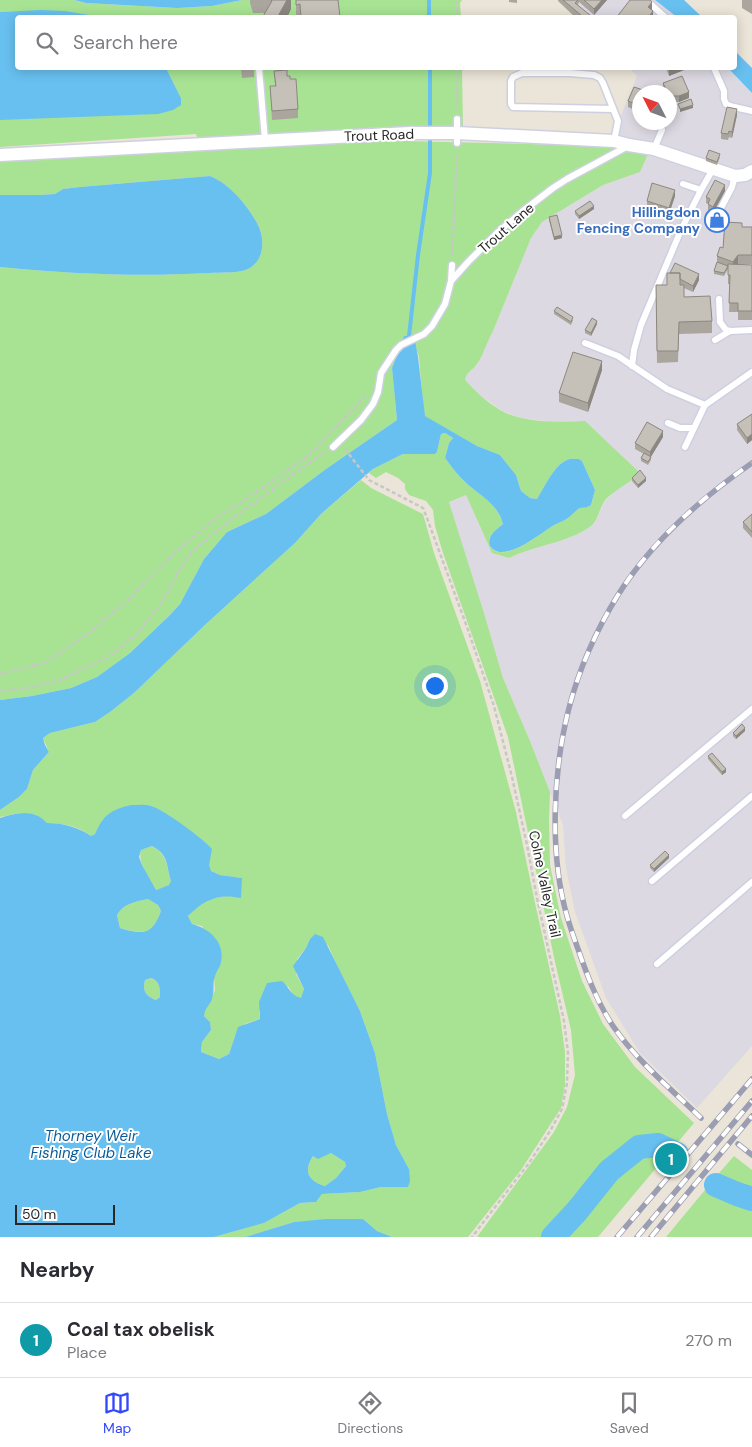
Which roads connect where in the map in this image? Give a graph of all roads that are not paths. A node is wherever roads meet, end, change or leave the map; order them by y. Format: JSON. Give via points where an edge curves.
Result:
{"nodes":[{"id":1,"x":646,"y":0,"type":"edge"},
{"id":2,"x":663,"y":15,"type":"edge"},
{"id":3,"x":259,"y":70,"type":"edge"},
{"id":4,"x":715,"y":70,"type":"edge"},
{"id":5,"x":613,"y":109,"type":"junction"},
{"id":6,"x":752,"y":111,"type":"edge"},
{"id":7,"x":457,"y":119,"type":"road end"},
{"id":8,"x":662,"y":130,"type":"dead end"},
{"id":9,"x":454,"y":136,"type":"junction"},
{"id":10,"x":265,"y":140,"type":"junction"},
{"id":11,"x":614,"y":141,"type":"junction"},
{"id":12,"x":629,"y":145,"type":"junction"},
{"id":13,"x":654,"y":149,"type":"junction"},
{"id":14,"x":0,"y":155,"type":"edge"},
{"id":15,"x":713,"y":169,"type":"junction"},
{"id":16,"x":752,"y":171,"type":"edge"},
{"id":17,"x":735,"y":176,"type":"junction"},
{"id":18,"x":683,"y":184,"type":"dead end"},
{"id":19,"x":701,"y":190,"type":"junction"},
{"id":20,"x":721,"y":208,"type":"dead end"},
{"id":21,"x":452,"y":265,"type":"road end"},
{"id":22,"x":451,"y":281,"type":"junction"},
{"id":23,"x":719,"y":299,"type":"dead end"},
{"id":24,"x":752,"y":330,"type":"edge"},
{"id":25,"x":730,"y":331,"type":"junction"},
{"id":26,"x":715,"y":340,"type":"dead end"},
{"id":27,"x":585,"y":343,"type":"dead end"},
{"id":28,"x":632,"y":366,"type":"junction"},
{"id":29,"x":752,"y":372,"type":"edge"},
{"id":30,"x":705,"y":405,"type":"junction"},
{"id":31,"x":668,"y":423,"type":"dead end"},
{"id":32,"x":694,"y":428,"type":"junction"},
{"id":33,"x":333,"y":447,"type":"road end"},
{"id":34,"x":685,"y":447,"type":"dead end"},
{"id":35,"x":752,"y":709,"type":"edge"},
{"id":36,"x":752,"y":796,"type":"edge"},
{"id":37,"x":625,"y":816,"type":"dead end"},
{"id":38,"x":652,"y":881,"type":"dead end"},
{"id":39,"x":752,"y":882,"type":"edge"},
{"id":40,"x":657,"y":964,"type":"dead end"}],
"edges":[{"from":1,"to":2,"type":"lane"},
{"from":3,"to":10,"type":"lane"},
{"from":4,"to":6,"type":"lane","via":[[726,104]]},
{"from":5,"to":5,"type":"lane","via":[[603,83],[594,75],[522,73],[516,74],[511,81],[513,107]]},
{"from":5,"to":11,"type":"lane","via":[[618,121]]},
{"from":7,"to":9,"type":"lane"},
{"from":8,"to":13,"type":"lane"},
{"from":9,"to":10,"type":"street","name":"Trout Road","via":[[410,133]]},
{"from":9,"to":11,"type":"street","name":"Trout Road"},
{"from":10,"to":14,"type":"street","name":"Trout Road"},
{"from":11,"to":12,"type":"street","name":"Trout Road"},
{"from":12,"to":13,"type":"street","name":"Trout Road"},
{"from":12,"to":22,"type":"lane","name":"Trout Lane","via":[[567,179],[540,198],[498,233]]},
{"from":13,"to":15,"type":"street","name":"Trout Road"},
{"from":15,"to":17,"type":"street","name":"Trout Road"},
{"from":15,"to":19,"type":"lane"},
{"from":16,"to":17,"type":"street"},
{"from":17,"to":20,"type":"lane"},
{"from":18,"to":19,"type":"lane"},
{"from":19,"to":28,"type":"lane","via":[[641,324]]},
{"from":21,"to":22,"type":"lane"},
{"from":22,"to":33,"type":"lane","name":"Trout Lane","via":[[438,318],[429,330],[401,346],[393,355],[381,373],[376,399],[370,409]]},
{"from":23,"to":25,"type":"lane","via":[[720,322],[724,329]]},
{"from":24,"to":25,"type":"lane"},
{"from":25,"to":26,"type":"lane"},
{"from":27,"to":28,"type":"lane","via":[[618,356]]},
{"from":28,"to":30,"type":"lane","via":[[667,389]]},
{"from":29,"to":30,"type":"lane"},
{"from":30,"to":32,"type":"lane"},
{"from":31,"to":32,"type":"lane"},
{"from":32,"to":34,"type":"lane"},
{"from":35,"to":37,"type":"lane"},
{"from":36,"to":38,"type":"lane"},
{"from":39,"to":40,"type":"lane"}]}
